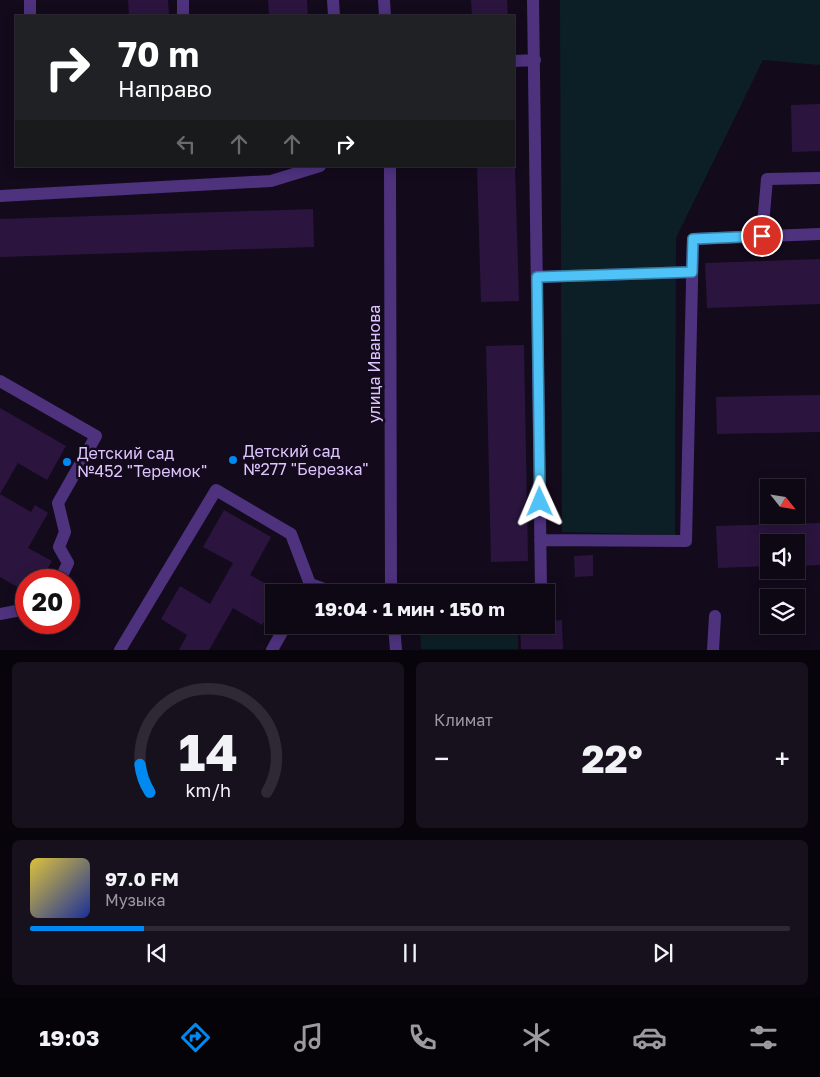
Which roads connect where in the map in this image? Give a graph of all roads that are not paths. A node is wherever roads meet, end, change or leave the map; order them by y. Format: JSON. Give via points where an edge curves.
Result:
{"nodes":[{"id":1,"x":30,"y":0,"type":"edge"},
{"id":2,"x":183,"y":0,"type":"edge"},
{"id":3,"x":333,"y":0,"type":"edge"},
{"id":4,"x":384,"y":0,"type":"edge"},
{"id":5,"x":533,"y":0,"type":"edge"},
{"id":6,"x":30,"y":15,"type":"edge"},
{"id":7,"x":183,"y":15,"type":"edge"},
{"id":8,"x":334,"y":15,"type":"edge"},
{"id":9,"x":385,"y":15,"type":"edge"},
{"id":10,"x":535,"y":60,"type":"junction"},
{"id":11,"x":515,"y":61,"type":"edge"},
{"id":12,"x":317,"y":167,"type":"edge"},
{"id":13,"x":390,"y":167,"type":"edge"},
{"id":14,"x":820,"y":178,"type":"edge"},
{"id":15,"x":0,"y":196,"type":"edge"},
{"id":16,"x":820,"y":234,"type":"edge"},
{"id":17,"x":762,"y":236,"type":"junction"},
{"id":18,"x":692,"y":272,"type":"junction"},
{"id":19,"x":537,"y":277,"type":"junction"},
{"id":20,"x":0,"y":381,"type":"edge"},
{"id":21,"x":540,"y":540,"type":"junction"},
{"id":22,"x":65,"y":569,"type":"edge"},
{"id":23,"x":306,"y":584,"type":"edge"},
{"id":24,"x":392,"y":584,"type":"edge"},
{"id":25,"x":541,"y":584,"type":"edge"},
{"id":26,"x":15,"y":611,"type":"edge"},
{"id":27,"x":0,"y":614,"type":"edge"},
{"id":28,"x":715,"y":616,"type":"dead end"},
{"id":29,"x":281,"y":634,"type":"edge"},
{"id":30,"x":395,"y":634,"type":"edge"},
{"id":31,"x":120,"y":650,"type":"edge"},
{"id":32,"x":272,"y":650,"type":"edge"},
{"id":33,"x":396,"y":650,"type":"edge"},
{"id":34,"x":713,"y":650,"type":"edge"}],
"edges":[{"from":1,"to":6,"type":"street"},
{"from":2,"to":7,"type":"street"},
{"from":3,"to":8,"type":"street"},
{"from":4,"to":9,"type":"street"},
{"from":5,"to":10,"type":"street"},
{"from":10,"to":11,"type":"street"},
{"from":10,"to":19,"type":"street"},
{"from":12,"to":15,"type":"street","via":[[271,181]]},
{"from":13,"to":24,"type":"street","name":"улица Иванова"},
{"from":14,"to":17,"type":"street","via":[[768,179]]},
{"from":16,"to":17,"type":"street"},
{"from":17,"to":18,"type":"street","via":[[693,239]]},
{"from":18,"to":19,"type":"street"},
{"from":18,"to":21,"type":"street","via":[[686,541]]},
{"from":19,"to":21,"type":"street"},
{"from":20,"to":22,"type":"street","via":[[96,436],[58,503],[65,532],[59,547],[68,563]]},
{"from":21,"to":25,"type":"street"},
{"from":23,"to":31,"type":"street","via":[[292,534],[216,490]]},
{"from":26,"to":27,"type":"street"},
{"from":28,"to":34,"type":"street"},
{"from":29,"to":32,"type":"street"},
{"from":30,"to":33,"type":"street"}]}
